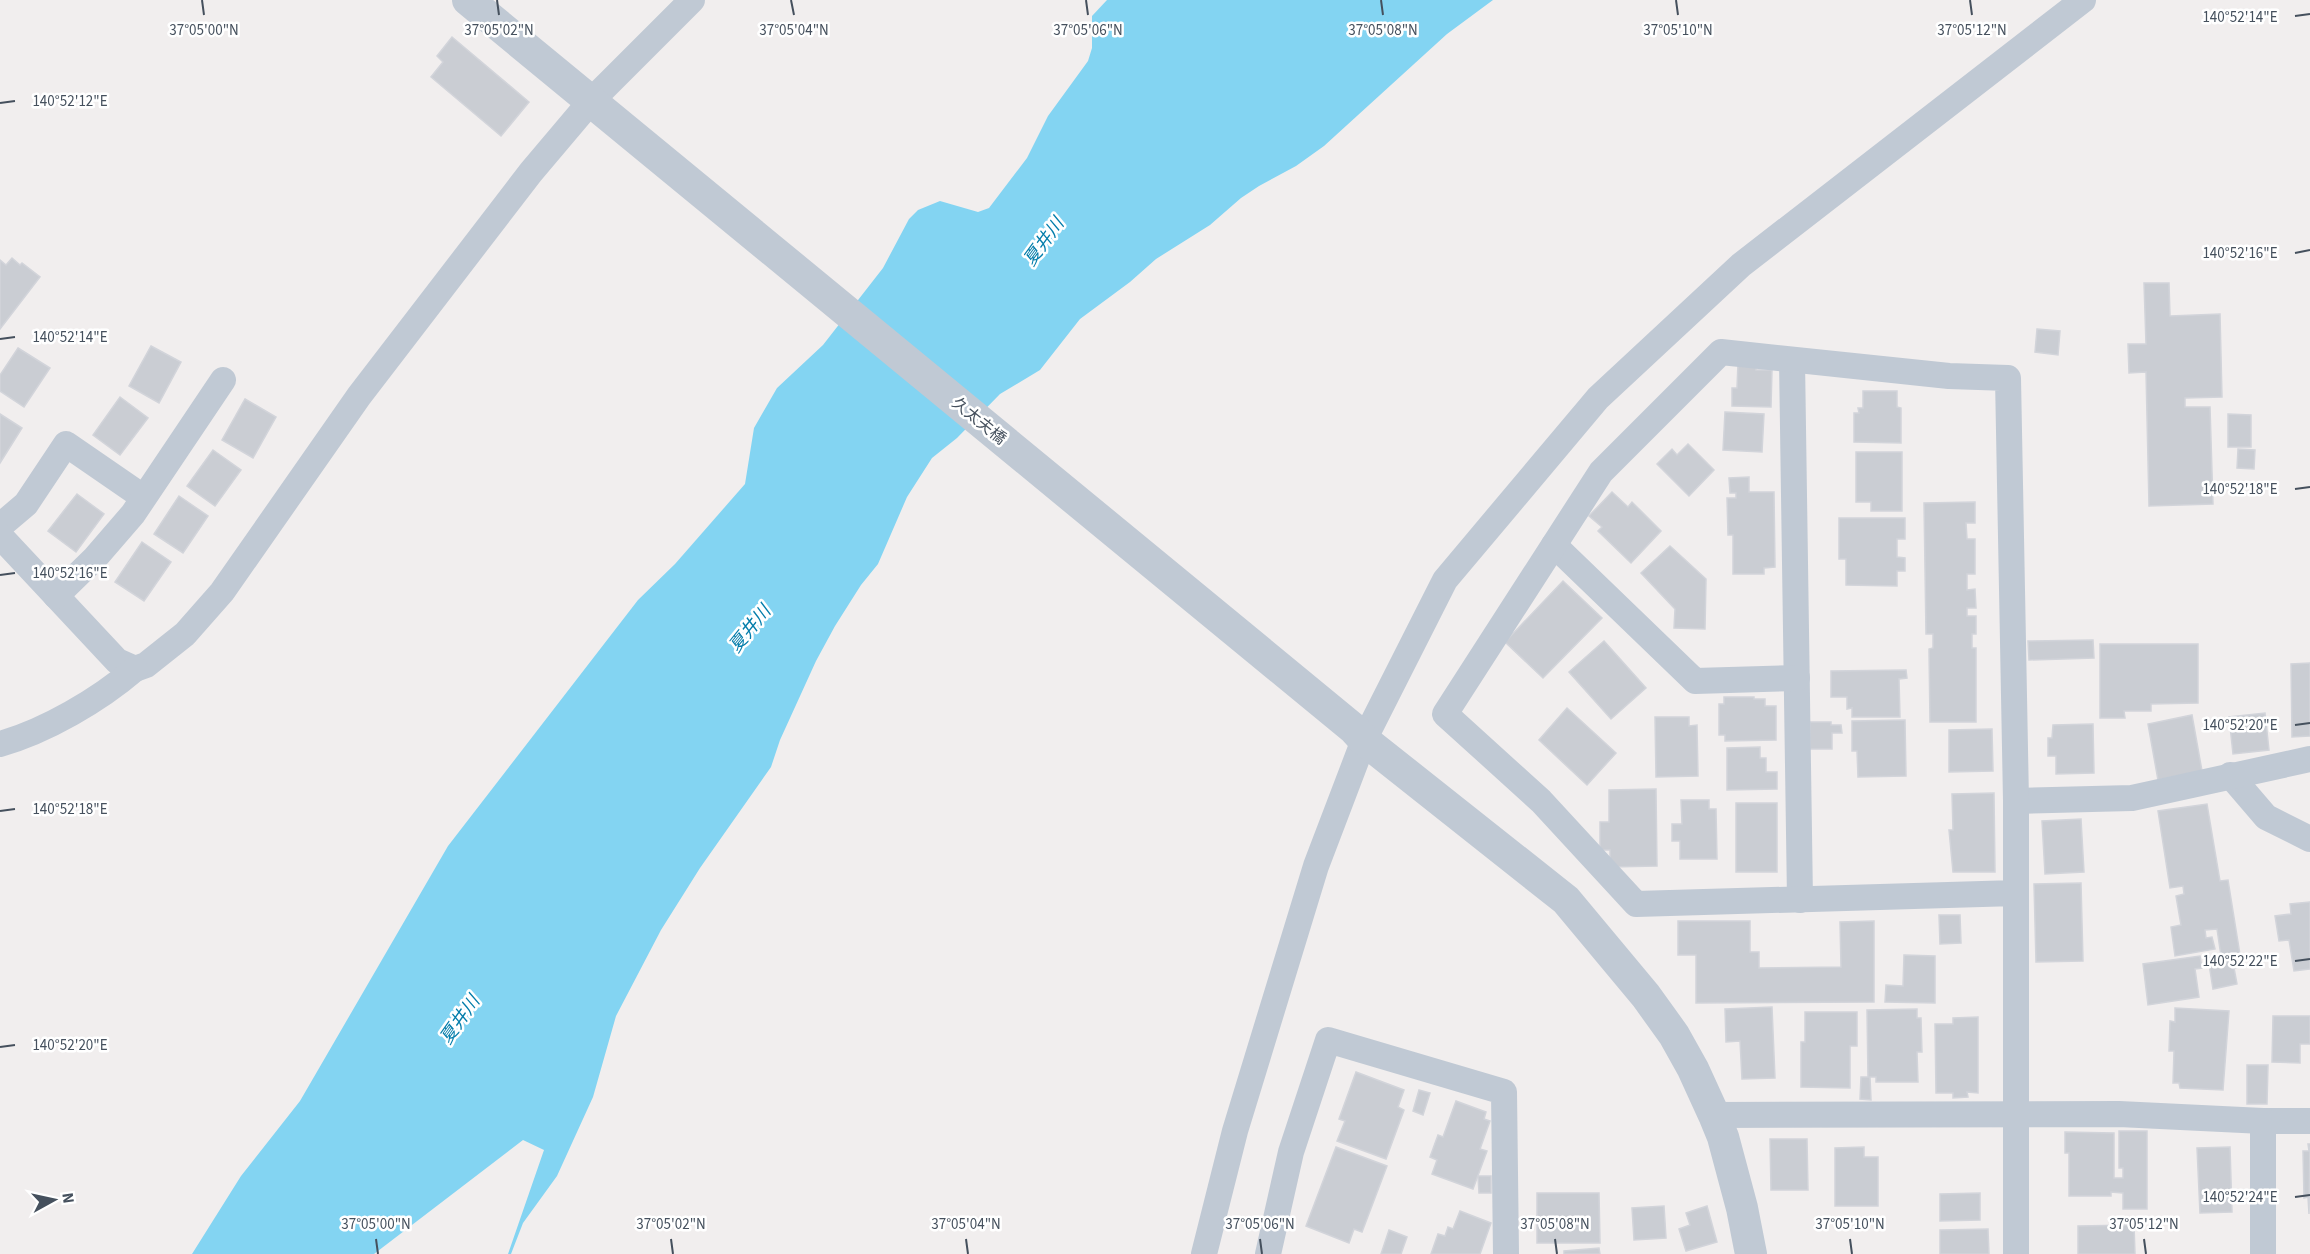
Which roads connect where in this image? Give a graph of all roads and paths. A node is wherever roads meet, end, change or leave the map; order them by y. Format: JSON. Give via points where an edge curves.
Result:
{"nodes":[{"id":1,"x":468,"y":0,"type":"edge"},
{"id":2,"x":692,"y":0,"type":"edge"},
{"id":3,"x":2083,"y":0,"type":"edge"},
{"id":4,"x":598,"y":107,"type":"junction"},
{"id":5,"x":1792,"y":360,"type":"junction"},
{"id":6,"x":223,"y":381,"type":"dead end"},
{"id":7,"x":143,"y":498,"type":"junction"},
{"id":8,"x":0,"y":526,"type":"edge"},
{"id":9,"x":0,"y":536,"type":"edge"},
{"id":10,"x":1554,"y":545,"type":"junction"},
{"id":11,"x":56,"y":596,"type":"junction"},
{"id":12,"x":135,"y":669,"type":"junction"},
{"id":13,"x":1797,"y":678,"type":"junction"},
{"id":14,"x":1359,"y":735,"type":"junction"},
{"id":15,"x":0,"y":744,"type":"edge"},
{"id":16,"x":2310,"y":759,"type":"edge"},
{"id":17,"x":2230,"y":775,"type":"junction"},
{"id":18,"x":2016,"y":801,"type":"junction"},
{"id":19,"x":2310,"y":839,"type":"edge"},
{"id":20,"x":2016,"y":893,"type":"junction"},
{"id":21,"x":1800,"y":900,"type":"junction"},
{"id":22,"x":2016,"y":1114,"type":"junction"},
{"id":23,"x":1714,"y":1115,"type":"junction"},
{"id":24,"x":2263,"y":1121,"type":"junction"},
{"id":25,"x":2310,"y":1121,"type":"edge"},
{"id":26,"x":1204,"y":1254,"type":"edge"},
{"id":27,"x":1268,"y":1254,"type":"edge"},
{"id":28,"x":1506,"y":1254,"type":"edge"},
{"id":29,"x":1751,"y":1254,"type":"edge"},
{"id":30,"x":2016,"y":1254,"type":"edge"},
{"id":31,"x":2264,"y":1254,"type":"edge"}],
"edges":[{"from":1,"to":4,"type":"street","name":"久太夫橋"},
{"from":2,"to":4,"type":"street"},
{"from":3,"to":14,"type":"street","via":[[1741,265],[1598,398],[1444,580]]},
{"from":4,"to":12,"type":"street","via":[[531,172],[359,396],[222,592],[185,634],[146,665]]},
{"from":4,"to":14,"type":"street","name":"久太夫橋"},
{"from":5,"to":10,"type":"street","via":[[1721,352],[1601,472]]},
{"from":5,"to":13,"type":"street"},
{"from":5,"to":18,"type":"street","via":[[2008,378]]},
{"from":6,"to":7,"type":"street"},
{"from":7,"to":8,"type":"street","via":[[66,444],[26,504]]},
{"from":7,"to":11,"type":"street","via":[[113,538]]},
{"from":9,"to":11,"type":"street"},
{"from":10,"to":13,"type":"street","via":[[1695,681]]},
{"from":10,"to":21,"type":"street","via":[[1445,714],[1541,801],[1636,904]]},
{"from":11,"to":12,"type":"street","via":[[117,661]]},
{"from":12,"to":15,"type":"street","via":[[112,689],[66,715]]},
{"from":13,"to":21,"type":"street"},
{"from":14,"to":23,"type":"street","name":"久太夫橋","via":[[1566,900],[1674,1035]]},
{"from":14,"to":26,"type":"street","via":[[1235,1131]]},
{"from":16,"to":17,"type":"street"},
{"from":17,"to":18,"type":"street","via":[[2132,798]]},
{"from":17,"to":19,"type":"street","via":[[2266,817]]},
{"from":18,"to":20,"type":"street"},
{"from":20,"to":21,"type":"street"},
{"from":20,"to":22,"type":"street"},
{"from":22,"to":23,"type":"street"},
{"from":22,"to":24,"type":"street"},
{"from":22,"to":30,"type":"street"},
{"from":23,"to":29,"type":"street","name":"久太夫橋","via":[[1734,1178]]},
{"from":24,"to":25,"type":"street"},
{"from":24,"to":31,"type":"street"},
{"from":27,"to":28,"type":"street","via":[[1291,1152],[1328,1040],[1504,1092]]}]}
